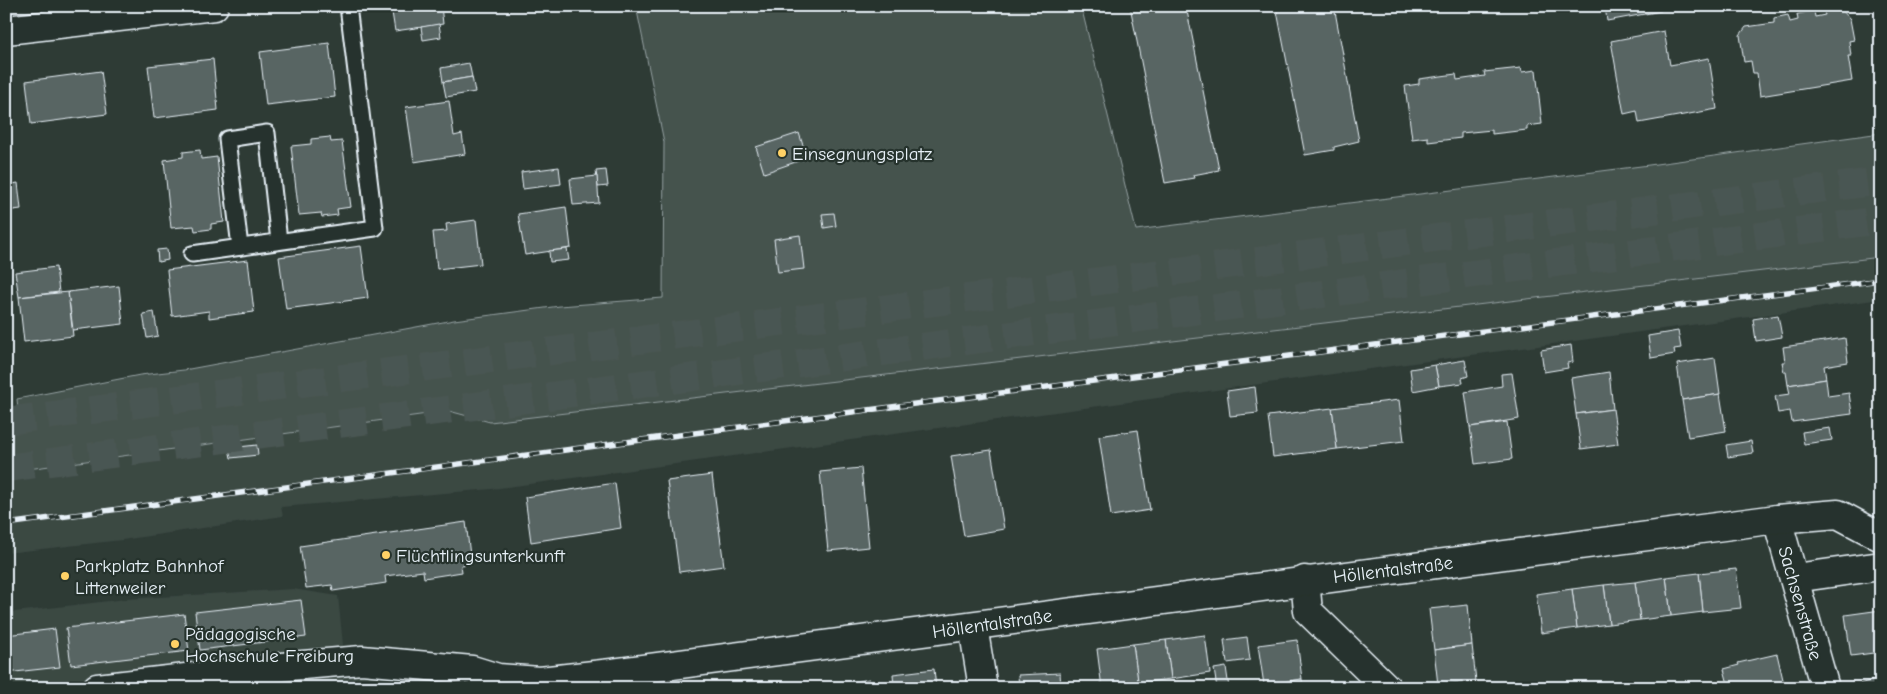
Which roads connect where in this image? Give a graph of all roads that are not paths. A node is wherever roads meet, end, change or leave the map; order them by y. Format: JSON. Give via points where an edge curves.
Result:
{"nodes":[{"id":1,"x":214,"y":6,"type":"edge"},
{"id":2,"x":348,"y":6,"type":"edge"},
{"id":3,"x":6,"y":30,"type":"edge"},
{"id":4,"x":280,"y":241,"type":"junction"},
{"id":5,"x":240,"y":247,"type":"junction"},
{"id":6,"x":192,"y":254,"type":"dead end"},
{"id":7,"x":1777,"y":519,"type":"junction"},
{"id":8,"x":1881,"y":537,"type":"edge"},
{"id":9,"x":1881,"y":566,"type":"edge"},
{"id":10,"x":1795,"y":578,"type":"junction"},
{"id":11,"x":1305,"y":580,"type":"junction"},
{"id":12,"x":974,"y":626,"type":"junction"},
{"id":13,"x":498,"y":683,"type":"edge"},
{"id":14,"x":1383,"y":686,"type":"edge"},
{"id":15,"x":97,"y":688,"type":"edge"},
{"id":16,"x":983,"y":688,"type":"edge"},
{"id":17,"x":1824,"y":688,"type":"edge"}],
"edges":[{"from":1,"to":3,"type":"street"},
{"from":2,"to":4,"type":"lane","via":[[375,228]]},
{"from":4,"to":5,"type":"lane"},
{"from":4,"to":5,"type":"lane","via":[[267,133],[227,139]]},
{"from":5,"to":6,"type":"lane"},
{"from":7,"to":8,"type":"street","name":"Höllentalstraße","via":[[1838,514]]},
{"from":7,"to":10,"type":"street","name":"Sachsenstraße"},
{"from":7,"to":11,"type":"street","name":"Höllentalstraße"},
{"from":9,"to":10,"type":"street"},
{"from":10,"to":17,"type":"street","name":"Sachsenstraße"},
{"from":11,"to":12,"type":"street","name":"Höllentalstraße"},
{"from":11,"to":14,"type":"street","via":[[1308,611]]},
{"from":12,"to":13,"type":"street","name":"Höllentalstraße","via":[[612,673]]},
{"from":12,"to":16,"type":"street"},
{"from":13,"to":15,"type":"street","name":"Höllentalstraße","via":[[472,670],[362,660]]}]}
